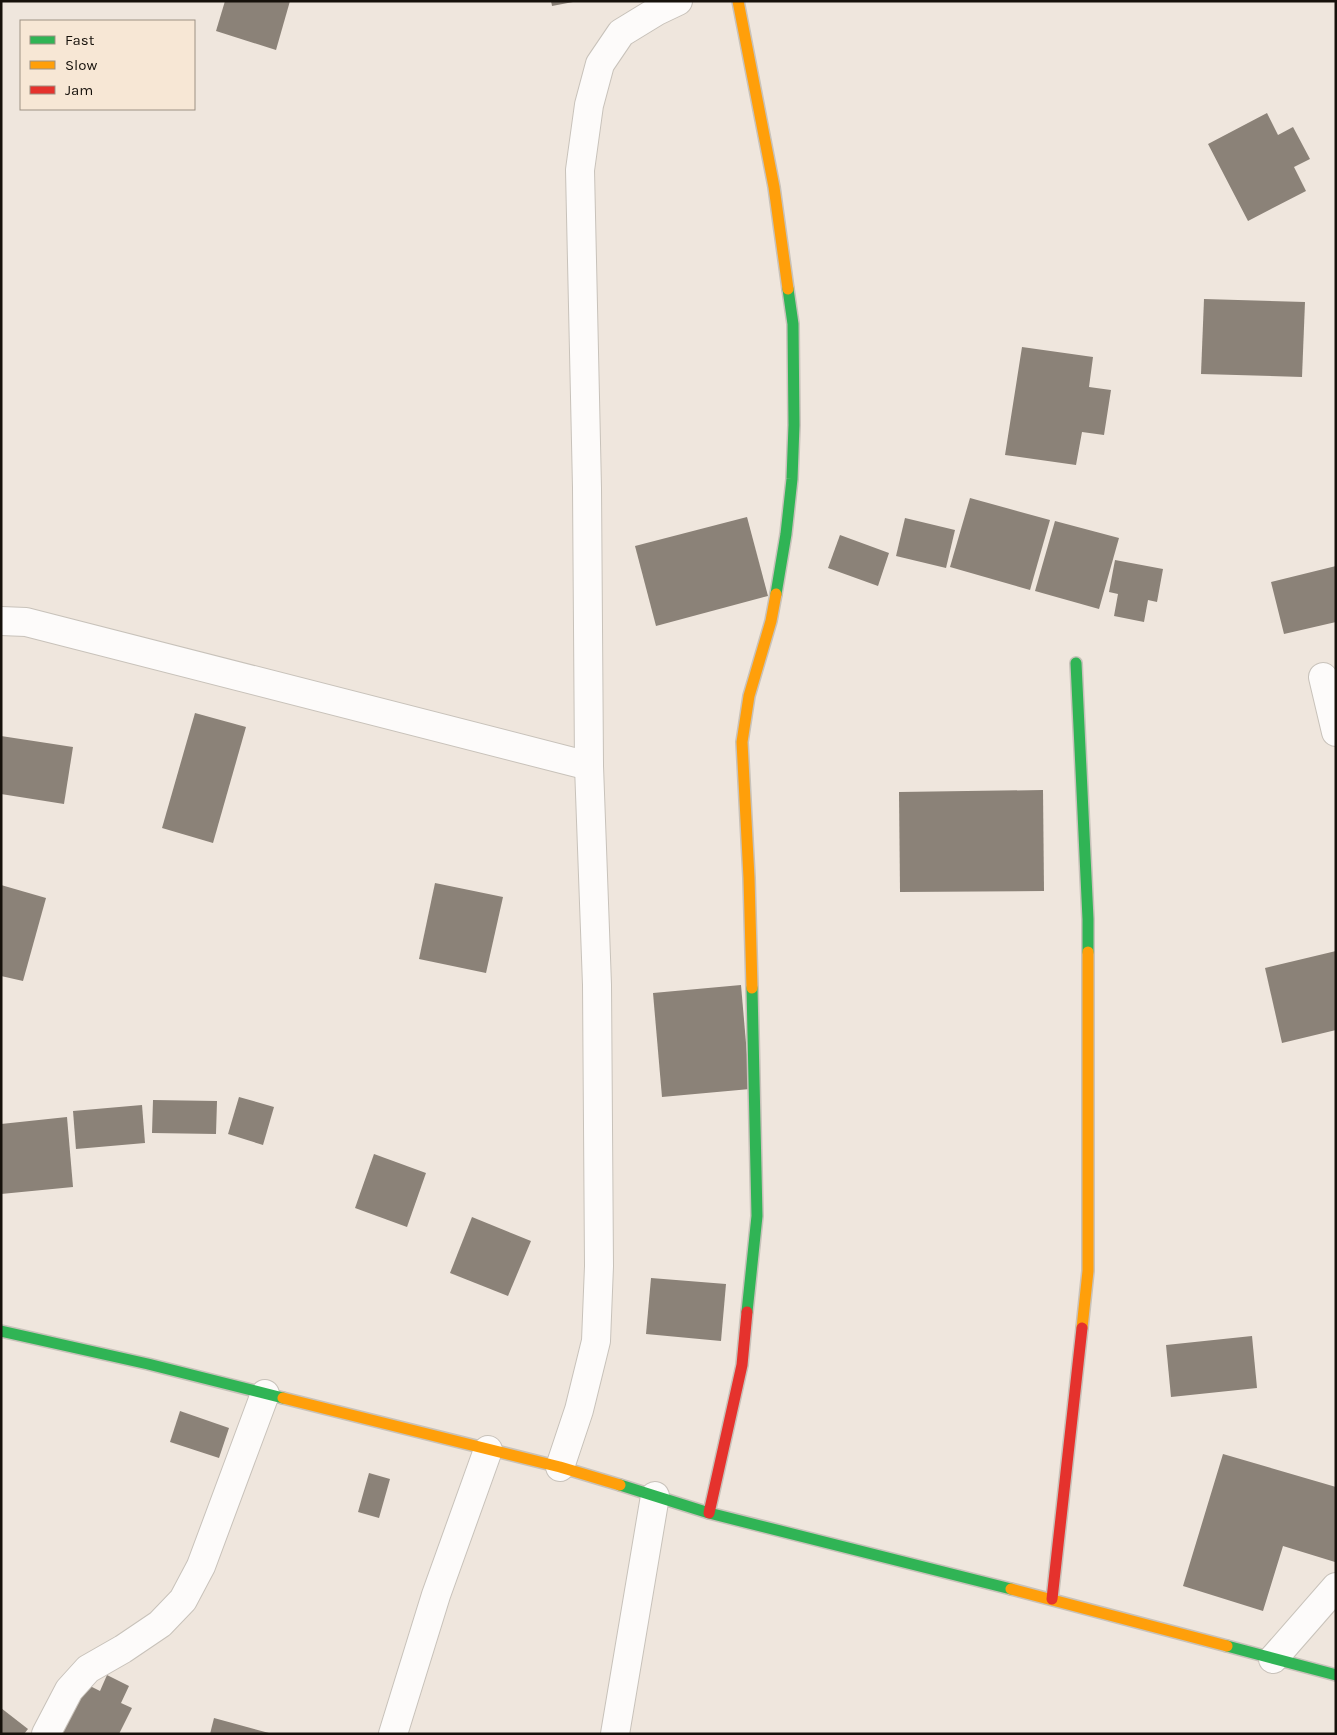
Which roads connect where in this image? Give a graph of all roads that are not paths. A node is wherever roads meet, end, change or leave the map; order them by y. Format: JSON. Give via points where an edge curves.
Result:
{"nodes":[{"id":1,"x":678,"y":1,"type":"edge"},
{"id":2,"x":738,"y":1,"type":"edge"},
{"id":3,"x":1,"y":621,"type":"edge"},
{"id":4,"x":1076,"y":663,"type":"dead end"},
{"id":5,"x":1323,"y":678,"type":"dead end"},
{"id":6,"x":1336,"y":732,"type":"edge"},
{"id":7,"x":589,"y":766,"type":"junction"},
{"id":8,"x":1,"y":1331,"type":"edge"},
{"id":9,"x":265,"y":1394,"type":"junction"},
{"id":10,"x":488,"y":1450,"type":"junction"},
{"id":11,"x":560,"y":1466,"type":"junction"},
{"id":12,"x":655,"y":1496,"type":"junction"},
{"id":13,"x":709,"y":1513,"type":"junction"},
{"id":14,"x":1336,"y":1587,"type":"edge"},
{"id":15,"x":1052,"y":1599,"type":"junction"},
{"id":16,"x":1273,"y":1659,"type":"junction"},
{"id":17,"x":1336,"y":1675,"type":"edge"},
{"id":18,"x":46,"y":1734,"type":"edge"},
{"id":19,"x":393,"y":1734,"type":"edge"},
{"id":20,"x":615,"y":1734,"type":"edge"}],
"edges":[{"from":1,"to":7,"type":"street","via":[[621,33],[600,64],[589,105],[580,170]]},
{"from":2,"to":13,"type":"street","via":[[774,187],[793,324],[794,425],[786,534],[771,621],[749,696],[742,742],[753,1000],[757,1216],[742,1364]]},
{"from":3,"to":7,"type":"street","via":[[26,622]]},
{"from":4,"to":15,"type":"street","via":[[1088,919],[1088,1271]]},
{"from":5,"to":6,"type":"street"},
{"from":7,"to":11,"type":"street","via":[[597,985],[599,1266],[596,1341],[579,1410]]},
{"from":8,"to":9,"type":"street"},
{"from":9,"to":10,"type":"street"},
{"from":9,"to":18,"type":"street","via":[[202,1566],[184,1600],[160,1624],[88,1669],[69,1690]]},
{"from":10,"to":11,"type":"street"},
{"from":10,"to":19,"type":"street","via":[[436,1595]]},
{"from":11,"to":12,"type":"street"},
{"from":12,"to":13,"type":"street"},
{"from":12,"to":20,"type":"street"},
{"from":13,"to":15,"type":"street"},
{"from":14,"to":16,"type":"street"},
{"from":15,"to":16,"type":"street"},
{"from":16,"to":17,"type":"street"}]}
